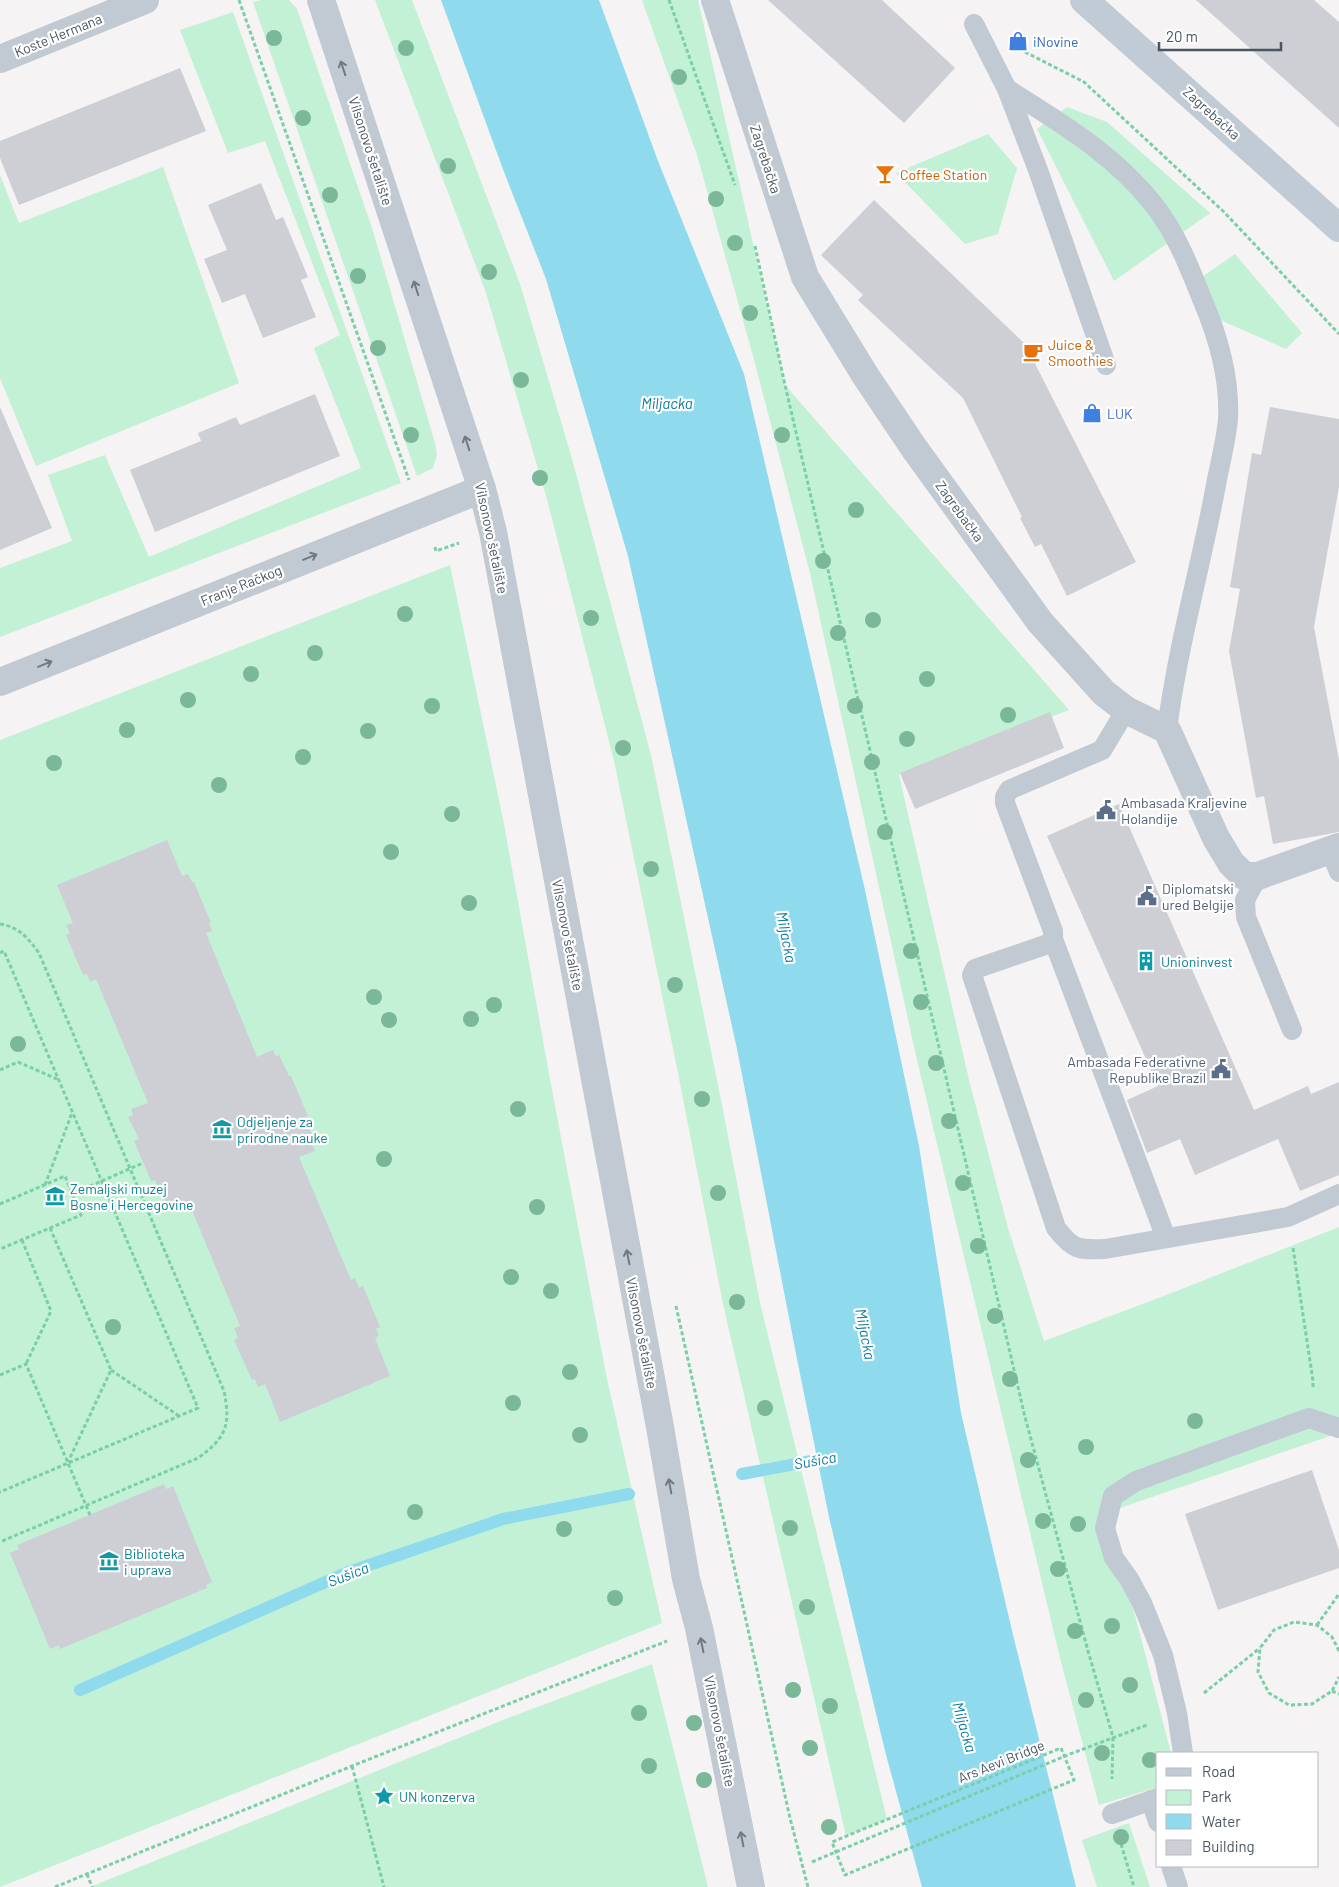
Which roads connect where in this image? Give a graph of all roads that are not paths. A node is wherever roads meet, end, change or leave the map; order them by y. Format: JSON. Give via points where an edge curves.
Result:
{"nodes":[{"id":1,"x":145,"y":0,"type":"edge"},
{"id":2,"x":321,"y":0,"type":"edge"},
{"id":3,"x":715,"y":0,"type":"edge"},
{"id":4,"x":1084,"y":0,"type":"edge"},
{"id":5,"x":974,"y":24,"type":"dead end"},
{"id":6,"x":0,"y":59,"type":"edge"},
{"id":7,"x":1006,"y":89,"type":"junction"},
{"id":8,"x":1339,"y":228,"type":"edge"},
{"id":9,"x":1106,"y":365,"type":"dead end"},
{"id":10,"x":482,"y":489,"type":"junction"},
{"id":11,"x":0,"y":682,"type":"edge"},
{"id":12,"x":1126,"y":710,"type":"junction"},
{"id":13,"x":1167,"y":730,"type":"junction"},
{"id":14,"x":1336,"y":856,"type":"edge"},
{"id":15,"x":1258,"y":876,"type":"junction"},
{"id":16,"x":1053,"y":939,"type":"junction"},
{"id":17,"x":1292,"y":1030,"type":"dead end"},
{"id":18,"x":1339,"y":1194,"type":"edge"},
{"id":19,"x":1166,"y":1238,"type":"junction"},
{"id":20,"x":1339,"y":1428,"type":"edge"},
{"id":21,"x":1183,"y":1752,"type":"edge"},
{"id":22,"x":1154,"y":1799,"type":"edge"},
{"id":23,"x":1112,"y":1814,"type":"road end"},
{"id":24,"x":1171,"y":1867,"type":"edge"},
{"id":25,"x":752,"y":1887,"type":"edge"},
{"id":26,"x":1178,"y":1887,"type":"edge"}],
"edges":[{"from":1,"to":6,"type":"street","name":"Koste Hermana"},
{"from":10,"to":2,"type":"street","name":"Vilsonovo šetalište","one_way":true},
{"from":3,"to":12,"type":"street","name":"Zagrebačka","via":[[805,278],[914,448],[1040,622],[1104,693]]},
{"from":4,"to":8,"type":"main road","name":"Zagrebačka"},
{"from":5,"to":7,"type":"lane"},
{"from":7,"to":9,"type":"lane"},
{"from":7,"to":13,"type":"lane","via":[[1082,136],[1120,168],[1155,205],[1180,245],[1208,311],[1226,370],[1228,420],[1178,661]]},
{"from":11,"to":10,"type":"street","name":"Franje Račkog","one_way":true},
{"from":25,"to":10,"type":"street","name":"Vilsonovo šetalište","one_way":true,"via":[[686,1579],[493,532]]},
{"from":12,"to":13,"type":"street","name":"Zagrebačka"},
{"from":12,"to":16,"type":"lane","via":[[1102,750],[1009,790],[1004,797],[1053,931]]},
{"from":13,"to":15,"type":"street","via":[[1223,851],[1244,876]]},
{"from":14,"to":15,"type":"street"},
{"from":15,"to":17,"type":"lane","via":[[1246,900],[1246,917]]},
{"from":16,"to":19,"type":"lane"},
{"from":16,"to":19,"type":"lane","via":[[1048,944],[975,969],[972,975],[1056,1228],[1068,1244],[1085,1249],[1105,1249]]},
{"from":18,"to":19,"type":"lane","via":[[1288,1217]]},
{"from":20,"to":21,"type":"lane","via":[[1310,1418],[1136,1481],[1112,1496],[1105,1528],[1114,1558],[1142,1603],[1163,1655]]},
{"from":22,"to":23,"type":"lane"},
{"from":24,"to":26,"type":"lane"}]}
